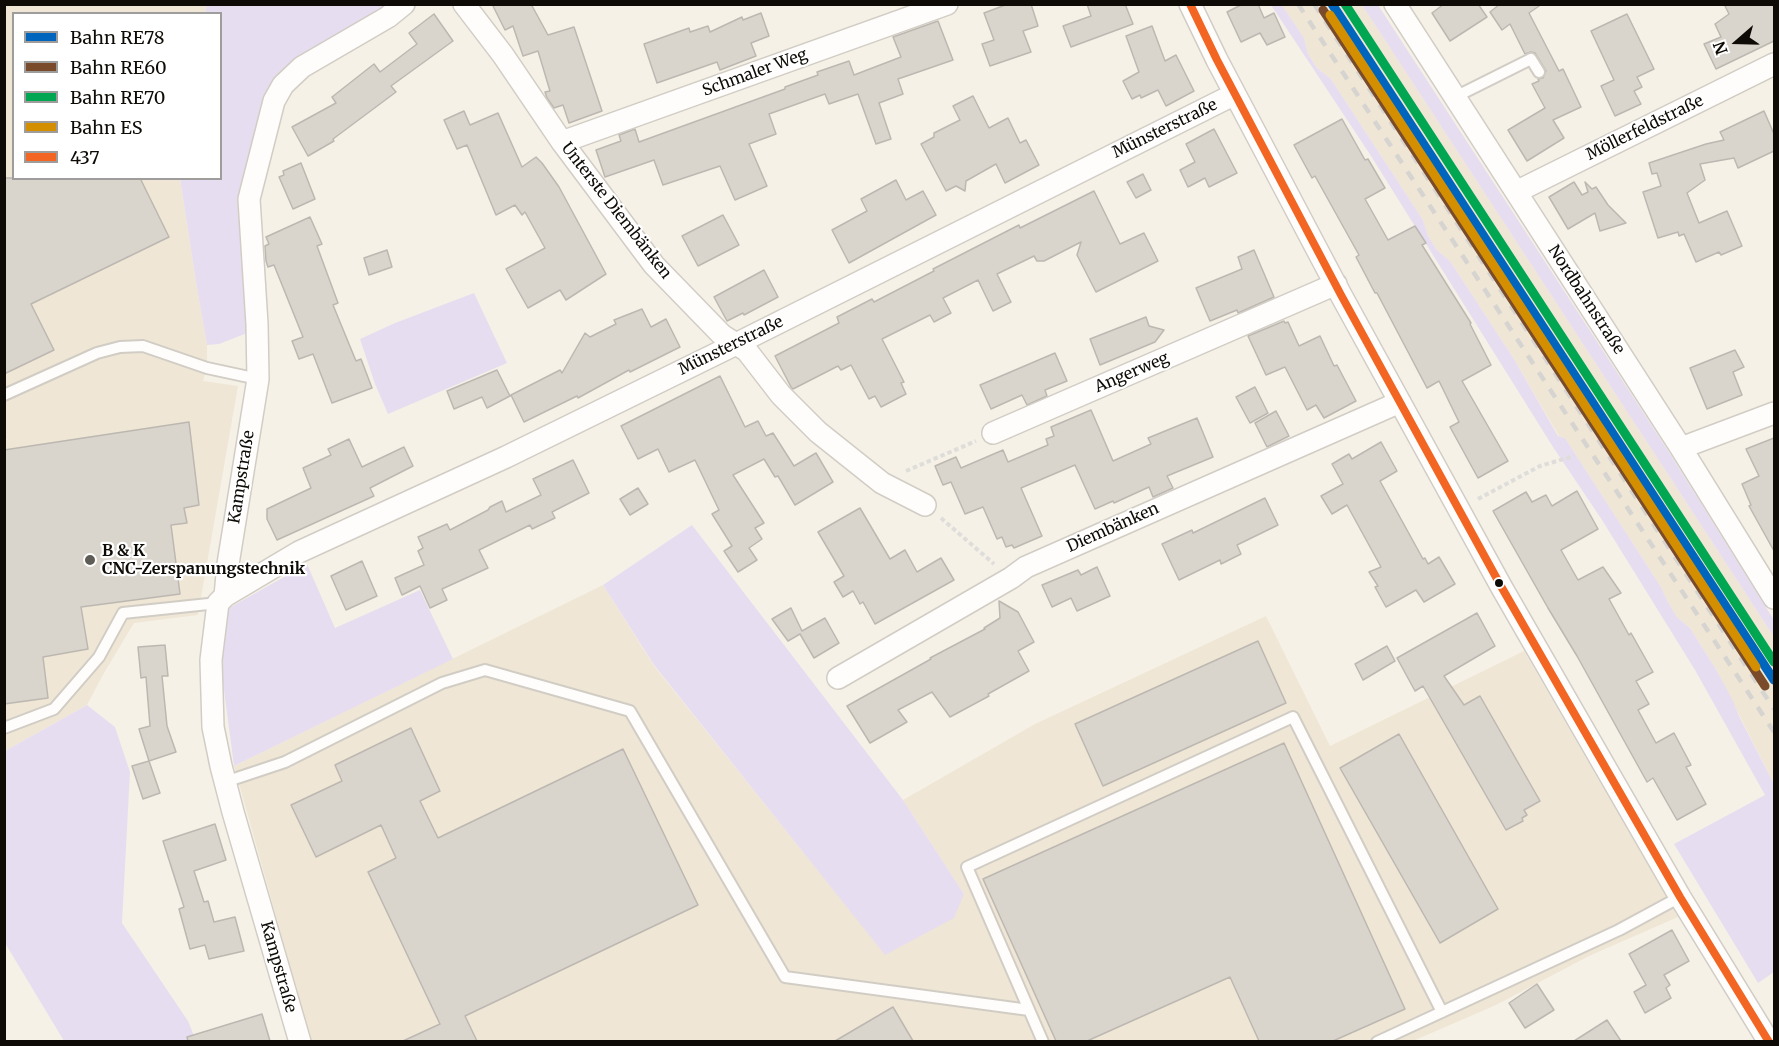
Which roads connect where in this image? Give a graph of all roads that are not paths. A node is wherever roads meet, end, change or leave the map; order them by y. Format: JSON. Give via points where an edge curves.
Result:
{"nodes":[{"id":1,"x":404,"y":4,"type":"edge"},
{"id":2,"x":464,"y":4,"type":"edge"},
{"id":3,"x":947,"y":4,"type":"edge"},
{"id":4,"x":1190,"y":4,"type":"edge"},
{"id":5,"x":1395,"y":4,"type":"edge"},
{"id":6,"x":1774,"y":64,"type":"edge"},
{"id":7,"x":1539,"y":72,"type":"dead end"},
{"id":8,"x":1236,"y":94,"type":"junction"},
{"id":9,"x":1455,"y":97,"type":"junction"},
{"id":10,"x":562,"y":142,"type":"junction"},
{"id":11,"x":1516,"y":192,"type":"junction"},
{"id":12,"x":1336,"y":284,"type":"junction"},
{"id":13,"x":736,"y":344,"type":"junction"},
{"id":14,"x":258,"y":379,"type":"junction"},
{"id":15,"x":4,"y":395,"type":"edge"},
{"id":16,"x":1400,"y":402,"type":"junction"},
{"id":17,"x":1774,"y":412,"type":"edge"},
{"id":18,"x":993,"y":433,"type":"road end"},
{"id":19,"x":1681,"y":448,"type":"junction"},
{"id":20,"x":925,"y":505,"type":"road end"},
{"id":21,"x":1774,"y":598,"type":"edge"},
{"id":22,"x":222,"y":600,"type":"junction"},
{"id":23,"x":838,"y":678,"type":"dead end"},
{"id":24,"x":4,"y":728,"type":"edge"},
{"id":25,"x":225,"y":782,"type":"junction"},
{"id":26,"x":1680,"y":897,"type":"junction"},
{"id":27,"x":1029,"y":1010,"type":"junction"},
{"id":28,"x":1442,"y":1012,"type":"junction"},
{"id":29,"x":300,"y":1041,"type":"edge"},
{"id":30,"x":1043,"y":1041,"type":"edge"},
{"id":31,"x":1377,"y":1041,"type":"edge"},
{"id":32,"x":1769,"y":1041,"type":"edge"}],
"edges":[{"from":1,"to":14,"type":"street","name":"Kampstraße","via":[[302,67],[283,85],[274,101],[249,199]]},
{"from":2,"to":10,"type":"street","name":"Unterste Diembänken"},
{"from":3,"to":10,"type":"street","name":"Schmaler Weg"},
{"from":4,"to":8,"type":"street"},
{"from":5,"to":9,"type":"street","name":"Nordbahnstraße"},
{"from":6,"to":11,"type":"street","name":"Möllerfeldstraße"},
{"from":7,"to":9,"type":"lane","via":[[1531,59]]},
{"from":8,"to":12,"type":"street"},
{"from":8,"to":13,"type":"street","name":"Münsterstraße"},
{"from":9,"to":11,"type":"street","name":"Nordbahnstraße"},
{"from":10,"to":13,"type":"street","name":"Unterste Diembänken","via":[[654,265],[722,335]]},
{"from":11,"to":19,"type":"street","name":"Nordbahnstraße"},
{"from":12,"to":16,"type":"street"},
{"from":12,"to":18,"type":"street","name":"Angerweg"},
{"from":13,"to":20,"type":"street","name":"Unterste Diembänken","via":[[747,351],[781,395],[818,432],[882,483]]},
{"from":13,"to":22,"type":"street","name":"Münsterstraße","via":[[506,457],[299,552]]},
{"from":14,"to":15,"type":"lane","via":[[207,368],[142,346],[120,347],[97,353]]},
{"from":14,"to":22,"type":"street","name":"Kampstraße"},
{"from":16,"to":23,"type":"street","name":"Diembänken","via":[[1026,567]]},
{"from":16,"to":26,"type":"street"},
{"from":17,"to":19,"type":"street"},
{"from":19,"to":21,"type":"street","name":"Nordbahnstraße"},
{"from":22,"to":24,"type":"lane","via":[[123,613],[99,657],[54,709]]},
{"from":22,"to":25,"type":"street","name":"Kampstraße","via":[[211,660],[211,692],[213,727]]},
{"from":25,"to":27,"type":"lane","via":[[285,762],[442,683],[485,670],[608,704],[630,711],[785,977]]},
{"from":25,"to":29,"type":"street","name":"Kampstraße"},
{"from":26,"to":28,"type":"lane","via":[[1620,930]]},
{"from":26,"to":32,"type":"street"},
{"from":27,"to":28,"type":"lane","via":[[967,867],[1293,717]]},
{"from":27,"to":30,"type":"lane"},
{"from":28,"to":31,"type":"lane"}]}
